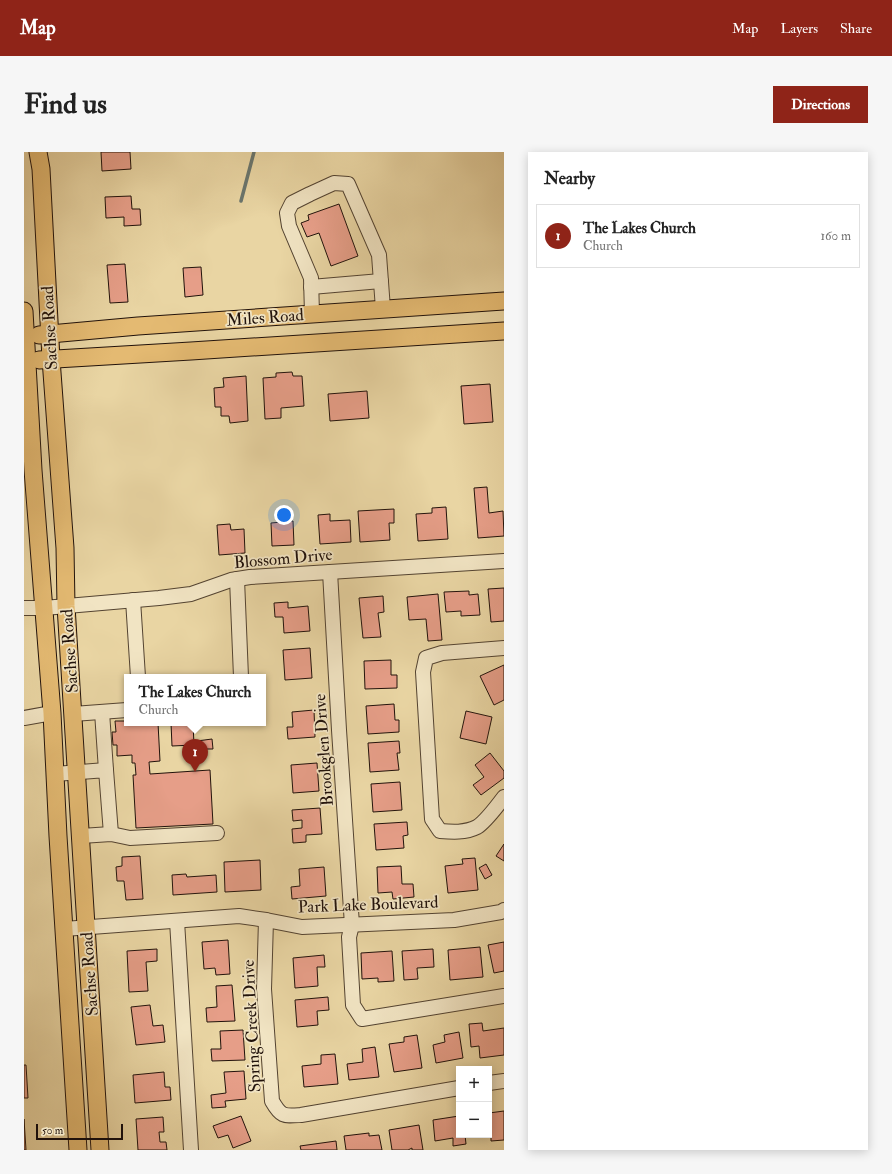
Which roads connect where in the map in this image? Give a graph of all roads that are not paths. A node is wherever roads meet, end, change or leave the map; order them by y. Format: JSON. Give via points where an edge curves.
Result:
{"nodes":[{"id":1,"x":38,"y":152,"type":"edge"},
{"id":2,"x":381,"y":281,"type":"junction"},
{"id":3,"x":311,"y":287,"type":"junction"},
{"id":4,"x":504,"y":301,"type":"edge"},
{"id":5,"x":383,"y":309,"type":"junction"},
{"id":6,"x":24,"y":311,"type":"edge"},
{"id":7,"x":312,"y":314,"type":"junction"},
{"id":8,"x":504,"y":330,"type":"edge"},
{"id":9,"x":49,"y":334,"type":"junction"},
{"id":10,"x":25,"y":335,"type":"edge"},
{"id":11,"x":51,"y":359,"type":"junction"},
{"id":12,"x":26,"y":360,"type":"edge"},
{"id":13,"x":504,"y":561,"type":"edge"},
{"id":14,"x":330,"y":572,"type":"junction"},
{"id":15,"x":237,"y":579,"type":"junction"},
{"id":16,"x":133,"y":600,"type":"junction"},
{"id":17,"x":66,"y":606,"type":"junction"},
{"id":18,"x":24,"y":608,"type":"edge"},
{"id":19,"x":44,"y":608,"type":"junction"},
{"id":20,"x":504,"y":648,"type":"edge"},
{"id":21,"x":138,"y":674,"type":"edge"},
{"id":22,"x":241,"y":674,"type":"edge"},
{"id":23,"x":124,"y":710,"type":"edge"},
{"id":24,"x":102,"y":712,"type":"junction"},
{"id":25,"x":52,"y":713,"type":"junction"},
{"id":26,"x":73,"y":714,"type":"junction"},
{"id":27,"x":24,"y":718,"type":"edge"},
{"id":28,"x":106,"y":770,"type":"junction"},
{"id":29,"x":77,"y":772,"type":"junction"},
{"id":30,"x":55,"y":774,"type":"junction"},
{"id":31,"x":504,"y":797,"type":"edge"},
{"id":32,"x":217,"y":833,"type":"dead end"},
{"id":33,"x":111,"y":834,"type":"junction"},
{"id":34,"x":81,"y":836,"type":"junction"},
{"id":35,"x":504,"y":910,"type":"edge"},
{"id":36,"x":266,"y":920,"type":"junction"},
{"id":37,"x":176,"y":921,"type":"junction"},
{"id":38,"x":352,"y":925,"type":"junction"},
{"id":39,"x":86,"y":928,"type":"junction"},
{"id":40,"x":64,"y":929,"type":"junction"},
{"id":41,"x":504,"y":996,"type":"edge"},
{"id":42,"x":504,"y":1080,"type":"edge"},
{"id":43,"x":492,"y":1082,"type":"edge"},
{"id":44,"x":456,"y":1089,"type":"edge"},
{"id":45,"x":78,"y":1150,"type":"edge"},
{"id":46,"x":100,"y":1150,"type":"edge"},
{"id":47,"x":191,"y":1150,"type":"edge"}],
"edges":[{"from":1,"to":9,"type":"main road","name":"Sachse Road"},
{"from":2,"to":3,"type":"street"},
{"from":2,"to":3,"type":"street","via":[[380,255],[348,184],[334,183],[292,203],[287,213],[289,226],[311,278]]},
{"from":2,"to":5,"type":"street"},
{"from":3,"to":7,"type":"street"},
{"from":4,"to":5,"type":"main road","name":"Miles Road"},
{"from":5,"to":7,"type":"main road","name":"Miles Road"},
{"from":6,"to":10,"type":"main road","name":"Sachse Road"},
{"from":7,"to":9,"type":"main road","name":"Miles Road"},
{"from":8,"to":11,"type":"main road","name":"Miles Road"},
{"from":9,"to":10,"type":"main road","name":"Miles Road"},
{"from":9,"to":11,"type":"main road","name":"Sachse Road"},
{"from":10,"to":12,"type":"main road","name":"Sachse Road"},
{"from":11,"to":12,"type":"main road","name":"Miles Road"},
{"from":11,"to":17,"type":"main road","name":"Sachse Road","via":[[65,548]]},
{"from":12,"to":19,"type":"main road","name":"Sachse Road"},
{"from":13,"to":14,"type":"street","name":"Blossom Drive"},
{"from":14,"to":15,"type":"street","name":"Blossom Drive"},
{"from":14,"to":38,"type":"street","name":"Brookglen Drive"},
{"from":15,"to":16,"type":"street","name":"Blossom Drive","via":[[191,594]]},
{"from":15,"to":22,"type":"street"},
{"from":16,"to":17,"type":"street","name":"Blossom Drive"},
{"from":16,"to":21,"type":"street"},
{"from":17,"to":19,"type":"street","name":"Blossom Drive"},
{"from":17,"to":26,"type":"main road","name":"Sachse Road"},
{"from":18,"to":19,"type":"street","name":"Blossom Drive"},
{"from":19,"to":25,"type":"main road","name":"Sachse Road"},
{"from":20,"to":31,"type":"street","via":[[442,653],[426,658],[423,672],[432,819],[440,831],[457,833],[477,827]]},
{"from":23,"to":24,"type":"street"},
{"from":24,"to":26,"type":"street"},
{"from":24,"to":28,"type":"street"},
{"from":25,"to":27,"type":"street"},
{"from":25,"to":30,"type":"main road","name":"Sachse Road"},
{"from":26,"to":29,"type":"main road","name":"Sachse Road"},
{"from":28,"to":29,"type":"street"},
{"from":28,"to":33,"type":"street"},
{"from":29,"to":30,"type":"street"},
{"from":29,"to":34,"type":"main road","name":"Sachse Road"},
{"from":30,"to":40,"type":"main road","name":"Sachse Road"},
{"from":32,"to":33,"type":"street","via":[[130,838]]},
{"from":33,"to":34,"type":"street"},
{"from":34,"to":39,"type":"main road","name":"Sachse Road"},
{"from":35,"to":38,"type":"street","name":"Park Lake Boulevard","via":[[454,920]]},
{"from":36,"to":37,"type":"street","name":"Park Lake Boulevard","via":[[239,916]]},
{"from":36,"to":38,"type":"street","name":"Park Lake Boulevard","via":[[302,927]]},
{"from":36,"to":44,"type":"street","name":"Spring Creek Drive","via":[[264,989],[272,1101],[278,1112],[285,1116],[301,1115]]},
{"from":37,"to":39,"type":"street","name":"Park Lake Boulevard"},
{"from":37,"to":47,"type":"street"},
{"from":38,"to":41,"type":"street","name":"Brookglen Drive","via":[[349,937],[353,1005],[362,1019]]},
{"from":39,"to":40,"type":"street","name":"Park Lake Boulevard"},
{"from":39,"to":46,"type":"main road","name":"Sachse Road"},
{"from":40,"to":45,"type":"main road","name":"Sachse Road"},
{"from":42,"to":43,"type":"street"}]}
